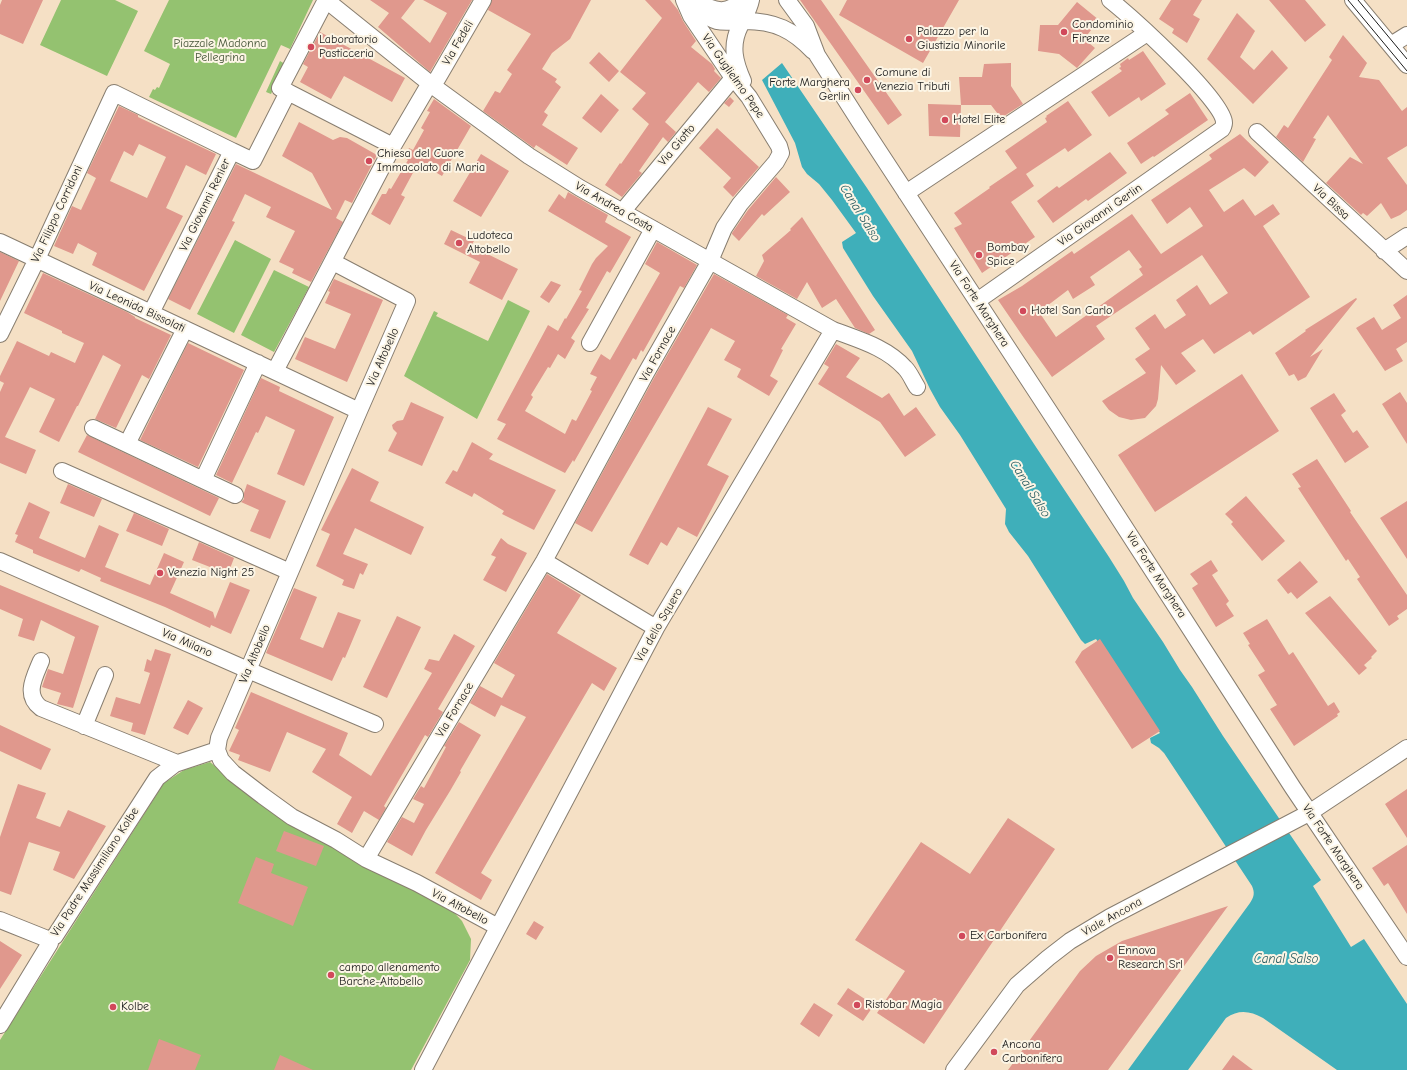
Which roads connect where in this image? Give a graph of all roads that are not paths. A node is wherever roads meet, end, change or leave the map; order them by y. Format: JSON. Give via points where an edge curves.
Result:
{"nodes":[{"id":1,"x":326,"y":0,"type":"edge"},
{"id":2,"x":483,"y":0,"type":"edge"},
{"id":3,"x":684,"y":0,"type":"edge"},
{"id":4,"x":691,"y":0,"type":"edge"},
{"id":5,"x":699,"y":0,"type":"edge"},
{"id":6,"x":741,"y":0,"type":"edge"},
{"id":7,"x":751,"y":0,"type":"edge"},
{"id":8,"x":787,"y":0,"type":"edge"},
{"id":9,"x":1110,"y":0,"type":"edge"},
{"id":10,"x":1353,"y":0,"type":"edge"},
{"id":11,"x":742,"y":21,"type":"junction"},
{"id":12,"x":761,"y":22,"type":"junction"},
{"id":13,"x":1147,"y":33,"type":"junction"},
{"id":14,"x":1407,"y":35,"type":"edge"},
{"id":15,"x":1391,"y":45,"type":"junction"},
{"id":16,"x":817,"y":55,"type":"junction"},
{"id":17,"x":1407,"y":65,"type":"edge"},
{"id":18,"x":735,"y":71,"type":"junction"},
{"id":19,"x":433,"y":86,"type":"junction"},
{"id":20,"x":290,"y":92,"type":"junction"},
{"id":21,"x":114,"y":93,"type":"joint"},
{"id":22,"x":1257,"y":132,"type":"dead end"},
{"id":23,"x":394,"y":146,"type":"junction"},
{"id":24,"x":232,"y":151,"type":"junction"},
{"id":25,"x":781,"y":153,"type":"joint"},
{"id":26,"x":906,"y":193,"type":"junction"},
{"id":27,"x":622,"y":212,"type":"junction"},
{"id":28,"x":653,"y":229,"type":"junction"},
{"id":29,"x":1407,"y":236,"type":"edge"},
{"id":30,"x":0,"y":242,"type":"edge"},
{"id":31,"x":1384,"y":251,"type":"junction"},
{"id":32,"x":37,"y":260,"type":"junction"},
{"id":33,"x":710,"y":261,"type":"junction"},
{"id":34,"x":333,"y":262,"type":"junction"},
{"id":35,"x":1407,"y":271,"type":"edge"},
{"id":36,"x":977,"y":301,"type":"junction"},
{"id":37,"x":151,"y":313,"type":"junction"},
{"id":38,"x":185,"y":329,"type":"junction"},
{"id":39,"x":0,"y":334,"type":"edge"},
{"id":40,"x":831,"y":335,"type":"junction"},
{"id":41,"x":590,"y":343,"type":"dead end"},
{"id":42,"x":258,"y":363,"type":"junction"},
{"id":43,"x":275,"y":371,"type":"junction"},
{"id":44,"x":917,"y":387,"type":"dead end"},
{"id":45,"x":359,"y":411,"type":"junction"},
{"id":46,"x":92,"y":428,"type":"dead end"},
{"id":47,"x":127,"y":444,"type":"junction"},
{"id":48,"x":62,"y":472,"type":"dead end"},
{"id":49,"x":203,"y":480,"type":"junction"},
{"id":50,"x":235,"y":495,"type":"dead end"},
{"id":51,"x":0,"y":561,"type":"edge"},
{"id":52,"x":544,"y":561,"type":"junction"},
{"id":53,"x":290,"y":572,"type":"junction"},
{"id":54,"x":656,"y":628,"type":"junction"},
{"id":55,"x":41,"y":661,"type":"dead end"},
{"id":56,"x":248,"y":670,"type":"junction"},
{"id":57,"x":105,"y":675,"type":"dead end"},
{"id":58,"x":375,"y":724,"type":"dead end"},
{"id":59,"x":84,"y":726,"type":"junction"},
{"id":60,"x":1407,"y":748,"type":"edge"},
{"id":61,"x":217,"y":750,"type":"junction"},
{"id":62,"x":178,"y":763,"type":"junction"},
{"id":63,"x":1309,"y":813,"type":"junction"},
{"id":64,"x":366,"y":859,"type":"junction"},
{"id":65,"x":0,"y":920,"type":"edge"},
{"id":66,"x":498,"y":927,"type":"junction"},
{"id":67,"x":50,"y":939,"type":"junction"},
{"id":68,"x":1407,"y":957,"type":"edge"},
{"id":69,"x":0,"y":1025,"type":"edge"},
{"id":70,"x":423,"y":1070,"type":"edge"},
{"id":71,"x":954,"y":1070,"type":"edge"}],
"edges":[{"from":1,"to":19,"type":"street","name":"Via Andrea Costa"},
{"from":1,"to":20,"type":"street","via":[[280,88]]},
{"from":2,"to":19,"type":"street","name":"Via Fedeli"},
{"from":3,"to":18,"type":"street","name":"Via Guglielmo Pepe","via":[[691,16]]},
{"from":4,"to":11,"type":"street","name":"Via Guglielmo Pepe","via":[[703,13],[716,21]]},
{"from":5,"to":6,"type":"street","via":[[709,8],[718,10],[731,8]]},
{"from":7,"to":11,"type":"street"},
{"from":8,"to":16,"type":"street","name":"Via Forte Marghera","via":[[806,26]]},
{"from":9,"to":13,"type":"street"},
{"from":10,"to":15,"type":"street"},
{"from":11,"to":12,"type":"street","name":"Via Guglielmo Pepe"},
{"from":11,"to":18,"type":"street","via":[[735,40]]},
{"from":12,"to":16,"type":"street","name":"Via Guglielmo Pepe","via":[[790,31]]},
{"from":12,"to":18,"type":"street","via":[[753,26],[742,39],[736,55]]},
{"from":13,"to":26,"type":"street"},
{"from":13,"to":36,"type":"street","name":"Via Giovanni Gerlin","via":[[1216,104],[1225,124],[1222,129]]},
{"from":14,"to":15,"type":"street"},
{"from":15,"to":17,"type":"street"},
{"from":16,"to":26,"type":"street","name":"Via Forte Marghera"},
{"from":18,"to":25,"type":"street","name":"Via Guglielmo Pepe"},
{"from":18,"to":27,"type":"street","name":"Via Giotto"},
{"from":19,"to":23,"type":"street","via":[[427,88]]},
{"from":19,"to":27,"type":"street","name":"Via Andrea Costa","via":[[529,156]]},
{"from":20,"to":23,"type":"street"},
{"from":20,"to":24,"type":"street","via":[[253,161]]},
{"from":21,"to":24,"type":"street","name":"Via Giovanni Renier"},
{"from":21,"to":32,"type":"street","name":"Via Filippo Corridoni"},
{"from":22,"to":31,"type":"street","name":"Via Bissa"},
{"from":23,"to":34,"type":"street"},
{"from":24,"to":37,"type":"street","name":"Via Giovanni Renier"},
{"from":25,"to":33,"type":"street","name":"Via Fornace","via":[[724,228]]},
{"from":26,"to":36,"type":"street","name":"Via Forte Marghera"},
{"from":27,"to":28,"type":"street","name":"Via Andrea Costa"},
{"from":28,"to":33,"type":"street","name":"Via Andrea Costa"},
{"from":28,"to":41,"type":"street"},
{"from":29,"to":31,"type":"street"},
{"from":30,"to":32,"type":"street","name":"Via Leonida Bissolati"},
{"from":31,"to":35,"type":"street","name":"Via Bissa"},
{"from":32,"to":37,"type":"street","name":"Via Leonida Bissolati"},
{"from":32,"to":39,"type":"street","name":"Via Filippo Corridoni"},
{"from":33,"to":40,"type":"street","name":"Via Andrea Costa"},
{"from":33,"to":52,"type":"street","name":"Via Fornace"},
{"from":34,"to":43,"type":"street"},
{"from":34,"to":45,"type":"street","name":"Via Altobello","via":[[408,301]]},
{"from":36,"to":63,"type":"street","name":"Via Forte Marghera"},
{"from":37,"to":38,"type":"street","name":"Via Leonida Bissolati"},
{"from":38,"to":42,"type":"street","name":"Via Leonida Bissolati"},
{"from":38,"to":47,"type":"street"},
{"from":40,"to":44,"type":"street","name":"Via Andrea Costa","via":[[875,346],[890,354],[906,369]]},
{"from":40,"to":54,"type":"street","name":"Via dello Squero"},
{"from":42,"to":43,"type":"street","name":"Via Leonida Bissolati"},
{"from":42,"to":49,"type":"street"},
{"from":43,"to":45,"type":"street","name":"Via Leonida Bissolati"},
{"from":45,"to":53,"type":"street","name":"Via Altobello"},
{"from":46,"to":47,"type":"street"},
{"from":47,"to":49,"type":"street"},
{"from":48,"to":53,"type":"street"},
{"from":49,"to":50,"type":"street"},
{"from":51,"to":56,"type":"street","name":"Via Milano"},
{"from":52,"to":54,"type":"street"},
{"from":52,"to":64,"type":"street","name":"Via Fornace"},
{"from":53,"to":56,"type":"street","name":"Via Altobello"},
{"from":54,"to":66,"type":"street","name":"Via dello Squero"},
{"from":55,"to":59,"type":"street","via":[[33,680],[31,694],[34,703]]},
{"from":56,"to":58,"type":"street","name":"Via Milano"},
{"from":56,"to":61,"type":"street","name":"Via Altobello","via":[[219,738]]},
{"from":57,"to":59,"type":"street"},
{"from":59,"to":62,"type":"street"},
{"from":60,"to":63,"type":"street","name":"Viale Ancona"},
{"from":61,"to":62,"type":"street","name":"Via Padre Massimiliano Kolbe"},
{"from":61,"to":64,"type":"street","name":"Via Altobello","via":[[220,760],[263,796],[292,817]]},
{"from":62,"to":67,"type":"street","name":"Via Padre Massimiliano Kolbe","via":[[156,778],[55,936]]},
{"from":63,"to":68,"type":"street","name":"Via Forte Marghera"},
{"from":63,"to":71,"type":"street","name":"Viale Ancona","via":[[1110,917],[1070,941],[1017,985]]},
{"from":64,"to":66,"type":"street","name":"Via Altobello","via":[[417,883]]},
{"from":65,"to":67,"type":"street"},
{"from":66,"to":70,"type":"street","name":"Via Altobello"},
{"from":67,"to":69,"type":"street","name":"Via Padre Massimiliano Kolbe","via":[[50,943]]}]}
